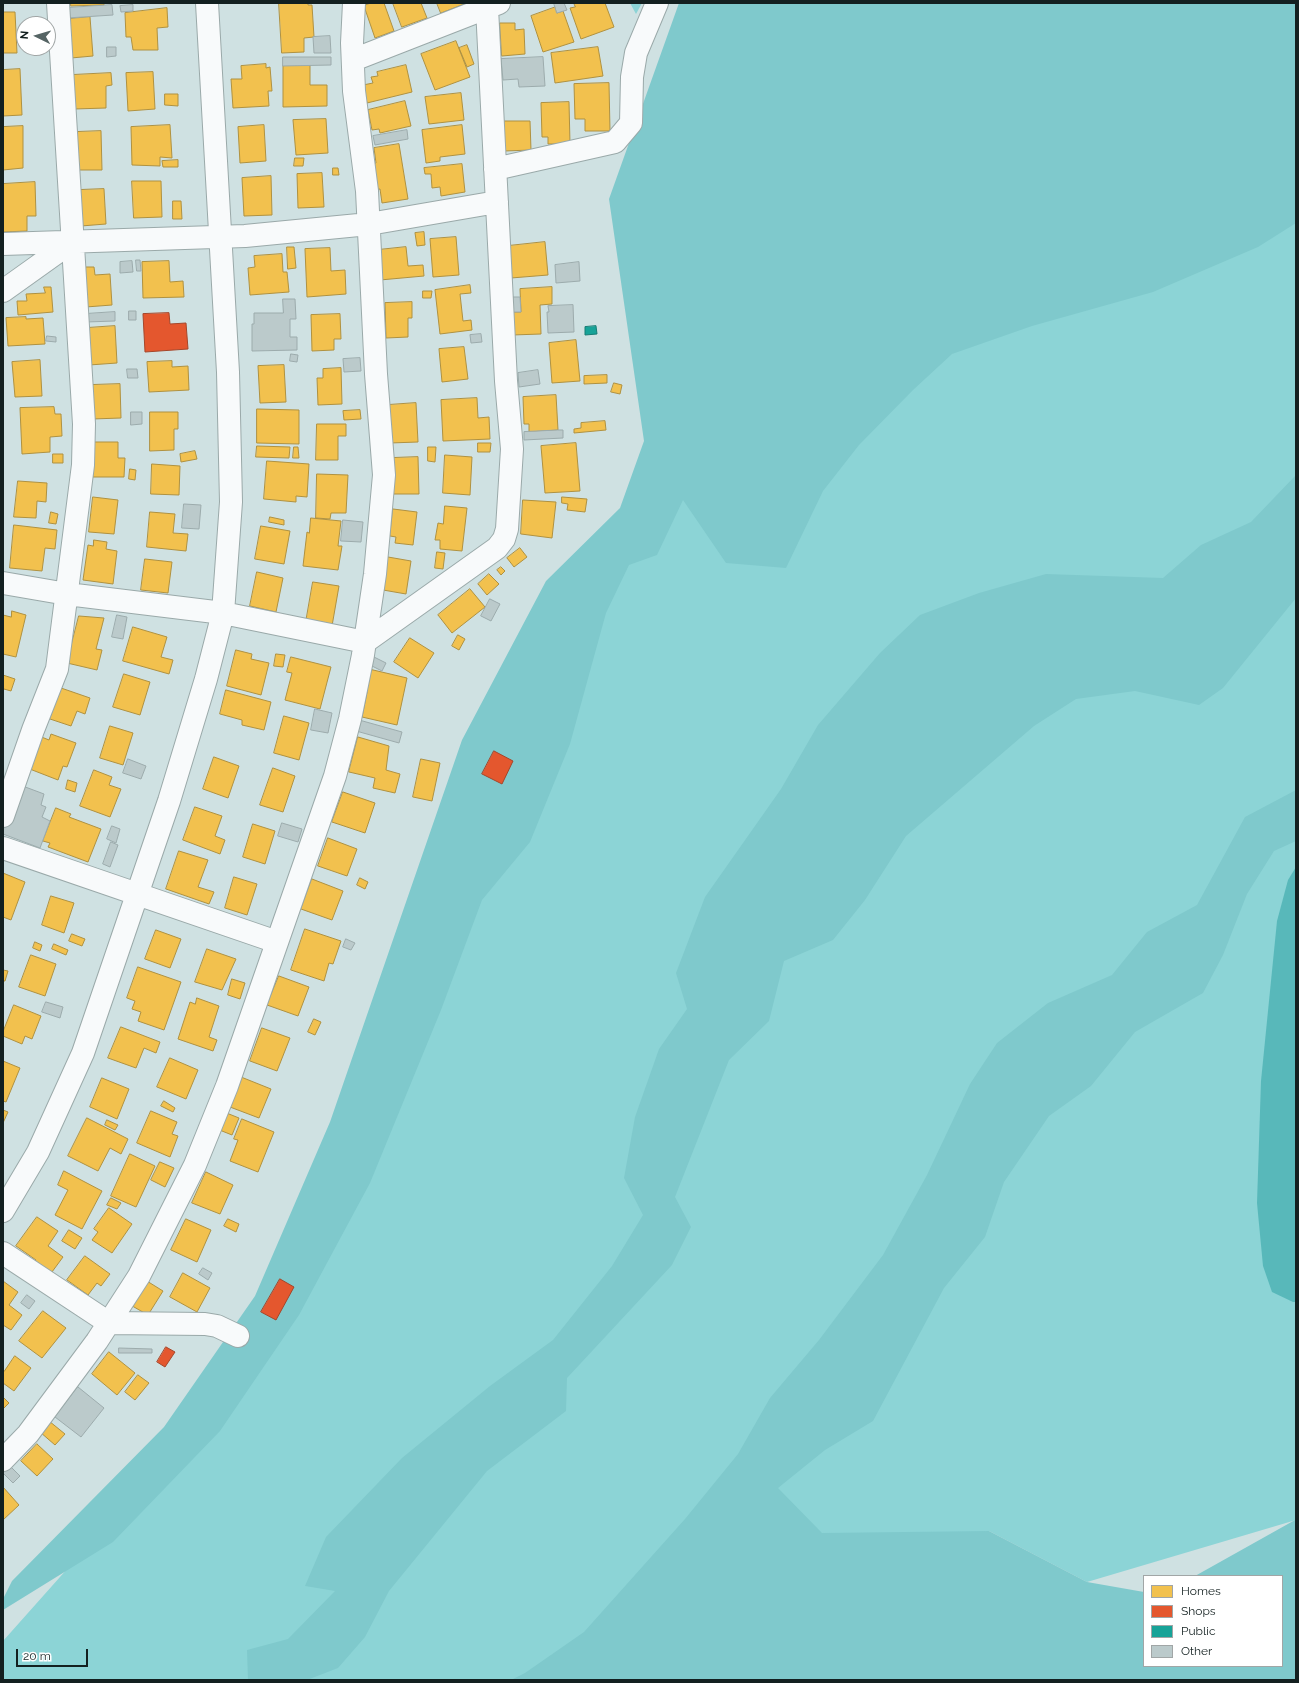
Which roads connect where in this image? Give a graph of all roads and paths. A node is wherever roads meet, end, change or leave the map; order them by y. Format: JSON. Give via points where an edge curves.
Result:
{"nodes":[{"id":1,"x":58,"y":3,"type":"edge"},
{"id":2,"x":207,"y":3,"type":"edge"},
{"id":3,"x":354,"y":3,"type":"edge"},
{"id":4,"x":657,"y":3,"type":"edge"},
{"id":5,"x":493,"y":5,"type":"edge"},
{"id":6,"x":353,"y":60,"type":"junction"},
{"id":7,"x":495,"y":169,"type":"junction"},
{"id":8,"x":497,"y":202,"type":"junction"},
{"id":9,"x":369,"y":224,"type":"junction"},
{"id":10,"x":221,"y":236,"type":"junction"},
{"id":11,"x":73,"y":241,"type":"junction"},
{"id":12,"x":3,"y":244,"type":"edge"},
{"id":13,"x":3,"y":291,"type":"edge"},
{"id":14,"x":3,"y":583,"type":"edge"},
{"id":15,"x":67,"y":594,"type":"junction"},
{"id":16,"x":223,"y":613,"type":"junction"},
{"id":17,"x":365,"y":642,"type":"junction"},
{"id":18,"x":3,"y":816,"type":"edge"},
{"id":19,"x":3,"y":848,"type":"edge"},
{"id":20,"x":137,"y":894,"type":"junction"},
{"id":21,"x":277,"y":942,"type":"junction"},
{"id":22,"x":3,"y":1211,"type":"edge"},
{"id":23,"x":3,"y":1253,"type":"edge"},
{"id":24,"x":109,"y":1323,"type":"junction"},
{"id":25,"x":238,"y":1336,"type":"dead end"},
{"id":26,"x":3,"y":1460,"type":"edge"}],
"edges":[{"from":1,"to":11,"type":"street"},
{"from":2,"to":10,"type":"street"},
{"from":3,"to":6,"type":"street"},
{"from":4,"to":7,"type":"street","via":[[636,53],[632,77],[631,123],[615,142]]},
{"from":5,"to":6,"type":"street"},
{"from":5,"to":7,"type":"street"},
{"from":6,"to":9,"type":"street","via":[[354,91]]},
{"from":7,"to":8,"type":"street"},
{"from":8,"to":9,"type":"street"},
{"from":8,"to":17,"type":"street","via":[[512,449],[507,529],[504,539],[496,548]]},
{"from":9,"to":10,"type":"street"},
{"from":9,"to":17,"type":"street","via":[[384,475],[376,574]]},
{"from":10,"to":11,"type":"street"},
{"from":10,"to":16,"type":"street","via":[[231,502]]},
{"from":11,"to":12,"type":"street"},
{"from":11,"to":13,"type":"street"},
{"from":11,"to":15,"type":"street","via":[[84,424],[83,465]]},
{"from":14,"to":15,"type":"street"},
{"from":15,"to":16,"type":"street"},
{"from":15,"to":18,"type":"street","via":[[57,669]]},
{"from":16,"to":17,"type":"street"},
{"from":16,"to":20,"type":"street","via":[[169,801]]},
{"from":17,"to":21,"type":"street","via":[[350,719],[335,776]]},
{"from":19,"to":20,"type":"street"},
{"from":20,"to":21,"type":"street"},
{"from":20,"to":22,"type":"street","via":[[83,1053],[38,1152]]},
{"from":21,"to":24,"type":"street","via":[[227,1086],[195,1165],[139,1276]]},
{"from":23,"to":24,"type":"street"},
{"from":24,"to":25,"type":"street","via":[[205,1324],[217,1326]]},
{"from":24,"to":26,"type":"street","via":[[28,1434]]}]}
